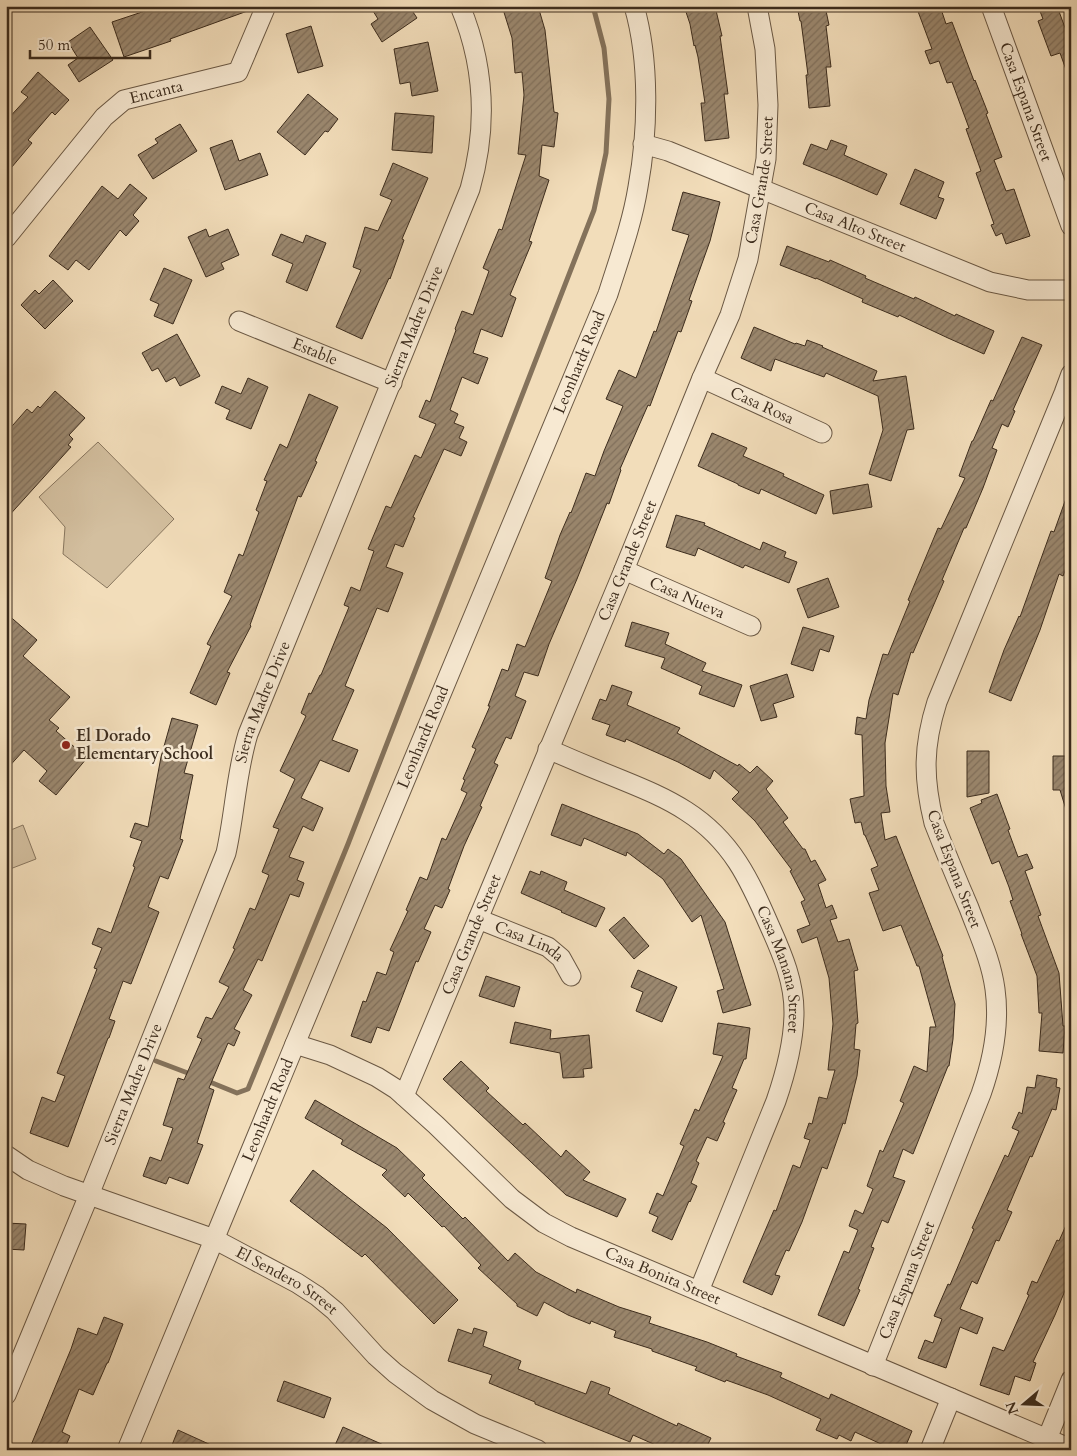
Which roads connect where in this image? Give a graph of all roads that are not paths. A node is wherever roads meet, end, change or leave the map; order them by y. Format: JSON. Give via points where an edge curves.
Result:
{"nodes":[{"id":1,"x":266,"y":6,"type":"edge"},
{"id":2,"x":460,"y":6,"type":"edge"},
{"id":3,"x":634,"y":6,"type":"edge"},
{"id":4,"x":757,"y":6,"type":"edge"},
{"id":5,"x":991,"y":6,"type":"edge"},
{"id":6,"x":643,"y":144,"type":"junction"},
{"id":7,"x":761,"y":189,"type":"junction"},
{"id":8,"x":1071,"y":226,"type":"edge"},
{"id":9,"x":6,"y":238,"type":"edge"},
{"id":10,"x":1071,"y":290,"type":"edge"},
{"id":11,"x":239,"y":321,"type":"dead end"},
{"id":12,"x":1071,"y":374,"type":"edge"},
{"id":13,"x":702,"y":378,"type":"junction"},
{"id":14,"x":392,"y":383,"type":"junction"},
{"id":15,"x":822,"y":433,"type":"dead end"},
{"id":16,"x":624,"y":570,"type":"junction"},
{"id":17,"x":751,"y":626,"type":"dead end"},
{"id":18,"x":548,"y":749,"type":"junction"},
{"id":19,"x":478,"y":919,"type":"junction"},
{"id":20,"x":571,"y":976,"type":"dead end"},
{"id":21,"x":294,"y":1044,"type":"junction"},
{"id":22,"x":404,"y":1096,"type":"junction"},
{"id":23,"x":6,"y":1155,"type":"edge"},
{"id":24,"x":89,"y":1195,"type":"junction"},
{"id":25,"x":214,"y":1239,"type":"junction"},
{"id":26,"x":699,"y":1291,"type":"junction"},
{"id":27,"x":872,"y":1366,"type":"junction"},
{"id":28,"x":1071,"y":1380,"type":"edge"},
{"id":29,"x":6,"y":1395,"type":"edge"},
{"id":30,"x":951,"y":1398,"type":"junction"},
{"id":31,"x":1047,"y":1439,"type":"junction"},
{"id":32,"x":1071,"y":1449,"type":"edge"},
{"id":33,"x":127,"y":1450,"type":"edge"},
{"id":34,"x":538,"y":1450,"type":"edge"},
{"id":35,"x":930,"y":1450,"type":"edge"}],
"edges":[{"from":1,"to":9,"type":"street","name":"Encanta","via":[[238,72],[124,100],[104,118]]},
{"from":2,"to":14,"type":"street","name":"Sierra Madre Drive","via":[[472,39],[481,93],[477,166]]},
{"from":3,"to":6,"type":"street","name":"Leonhardt Road","via":[[643,52],[646,95]]},
{"from":4,"to":7,"type":"street","name":"Casa Grande Street","via":[[765,49],[768,106]]},
{"from":5,"to":8,"type":"street","name":"Casa Espana Street"},
{"from":6,"to":7,"type":"street","name":"Casa Alto Street"},
{"from":6,"to":21,"type":"street","name":"Leonhardt Road","via":[[629,228],[608,294]]},
{"from":7,"to":10,"type":"street","name":"Casa Alto Street","via":[[990,282],[1028,290]]},
{"from":7,"to":13,"type":"street","name":"Casa Grande Street","via":[[748,259],[730,315]]},
{"from":11,"to":14,"type":"street","name":"Estable"},
{"from":12,"to":27,"type":"street","name":"Casa Espana Street","via":[[930,724],[925,764],[929,803],[991,968],[996,996],[996,1032],[994,1053],[981,1094]]},
{"from":13,"to":15,"type":"street","name":"Casa Rosa"},
{"from":13,"to":16,"type":"street","name":"Casa Grande Street"},
{"from":14,"to":24,"type":"street","name":"Sierra Madre Drive","via":[[248,734],[226,852]]},
{"from":16,"to":17,"type":"street","name":"Casa Nueva"},
{"from":16,"to":18,"type":"street","name":"Casa Grande Street"},
{"from":18,"to":19,"type":"street","name":"Casa Grande Street"},
{"from":18,"to":26,"type":"street","name":"Casa Manana Street","via":[[652,793],[686,811],[712,832],[752,885],[786,962],[794,1011],[784,1076]]},
{"from":19,"to":20,"type":"street","name":"Casa Linda","via":[[548,947],[561,958]]},
{"from":19,"to":22,"type":"street","name":"Casa Grande Street"},
{"from":21,"to":22,"type":"street","name":"Casa Bonita Street","via":[[330,1055],[376,1076]]},
{"from":21,"to":25,"type":"street","name":"Leonhardt Road"},
{"from":22,"to":26,"type":"street","name":"Casa Bonita Street","via":[[512,1200],[544,1223]]},
{"from":23,"to":24,"type":"street","name":"El Sendero Street","via":[[28,1170]]},
{"from":24,"to":25,"type":"street","name":"El Sendero Street"},
{"from":24,"to":29,"type":"street","name":"Sierra Madre Drive"},
{"from":25,"to":33,"type":"street","name":"Leonhardt Road"},
{"from":25,"to":34,"type":"street","name":"El Sendero Street","via":[[317,1296],[376,1356],[432,1400],[475,1424]]},
{"from":26,"to":27,"type":"street","name":"Casa Bonita Street"},
{"from":27,"to":30,"type":"street","name":"Casa Bonita Street"},
{"from":28,"to":31,"type":"street"},
{"from":30,"to":31,"type":"street","name":"Casa Bonita Street"},
{"from":30,"to":35,"type":"street"},
{"from":31,"to":32,"type":"street","name":"Casa Bonita Street"}]}
